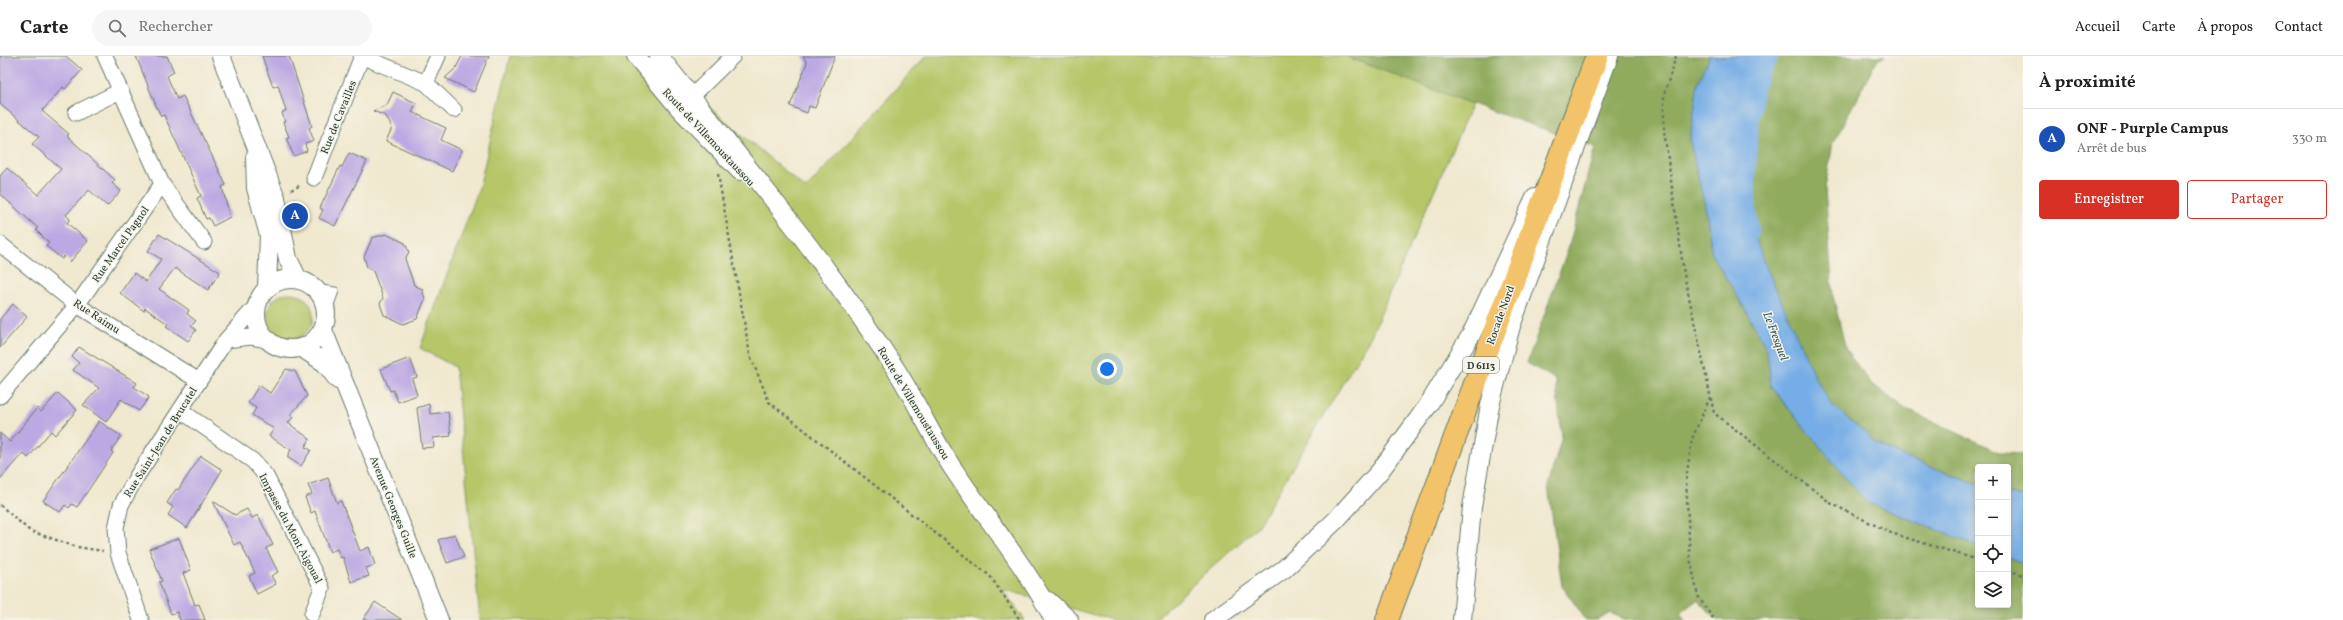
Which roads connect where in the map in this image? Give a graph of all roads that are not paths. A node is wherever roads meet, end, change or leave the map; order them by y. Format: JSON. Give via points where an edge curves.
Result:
{"nodes":[{"id":1,"x":105,"y":56,"type":"edge"},
{"id":2,"x":221,"y":56,"type":"edge"},
{"id":3,"x":362,"y":56,"type":"edge"},
{"id":4,"x":438,"y":56,"type":"edge"},
{"id":5,"x":636,"y":56,"type":"edge"},
{"id":6,"x":659,"y":56,"type":"edge"},
{"id":7,"x":733,"y":56,"type":"edge"},
{"id":8,"x":1597,"y":56,"type":"edge"},
{"id":9,"x":1609,"y":56,"type":"edge"},
{"id":10,"x":426,"y":83,"type":"junction"},
{"id":11,"x":120,"y":91,"type":"junction"},
{"id":12,"x":685,"y":103,"type":"junction"},
{"id":13,"x":454,"y":110,"type":"dead end"},
{"id":14,"x":1577,"y":111,"type":"junction"},
{"id":15,"x":76,"y":113,"type":"dead end"},
{"id":16,"x":254,"y":144,"type":"junction"},
{"id":17,"x":314,"y":178,"type":"road end"},
{"id":18,"x":162,"y":184,"type":"junction"},
{"id":19,"x":785,"y":215,"type":"junction"},
{"id":20,"x":204,"y":242,"type":"dead end"},
{"id":21,"x":0,"y":244,"type":"edge"},
{"id":22,"x":298,"y":279,"type":"junction"},
{"id":23,"x":267,"y":288,"type":"junction"},
{"id":24,"x":77,"y":305,"type":"junction"},
{"id":25,"x":257,"y":305,"type":"junction"},
{"id":26,"x":325,"y":323,"type":"junction"},
{"id":27,"x":226,"y":340,"type":"junction"},
{"id":28,"x":266,"y":340,"type":"junction"},
{"id":29,"x":302,"y":348,"type":"junction"},
{"id":30,"x":199,"y":381,"type":"junction"},
{"id":31,"x":349,"y":395,"type":"junction"},
{"id":32,"x":0,"y":396,"type":"edge"},
{"id":33,"x":180,"y":410,"type":"junction"},
{"id":34,"x":1040,"y":593,"type":"junction"},
{"id":35,"x":312,"y":614,"type":"dead end"},
{"id":36,"x":141,"y":620,"type":"edge"},
{"id":37,"x":439,"y":620,"type":"edge"},
{"id":38,"x":1054,"y":620,"type":"edge"},
{"id":39,"x":1069,"y":620,"type":"edge"},
{"id":40,"x":1213,"y":620,"type":"edge"},
{"id":41,"x":1387,"y":620,"type":"edge"},
{"id":42,"x":1462,"y":620,"type":"edge"}],
"edges":[{"from":1,"to":11,"type":"street"},
{"from":2,"to":16,"type":"street"},
{"from":3,"to":10,"type":"street"},
{"from":3,"to":17,"type":"street","name":"Rue de Cavailles"},
{"from":4,"to":10,"type":"street"},
{"from":5,"to":12,"type":"street","name":"Route de Villemoustaussou"},
{"from":6,"to":12,"type":"street","name":"Route de Villemoustaussou"},
{"from":7,"to":12,"type":"street"},
{"from":8,"to":14,"type":"main road","name":"Rocade Nord","number":"D 6113"},
{"from":9,"to":42,"type":"street","via":[[1511,326],[1490,405],[1472,507]]},
{"from":10,"to":13,"type":"street"},
{"from":11,"to":15,"type":"street"},
{"from":11,"to":18,"type":"street"},
{"from":12,"to":19,"type":"street","name":"Route de Villemoustaussou","via":[[745,162]]},
{"from":12,"to":19,"type":"street","name":"Route de Villemoustaussou","via":[[714,146]]},
{"from":14,"to":40,"type":"street","via":[[1471,335],[1427,407],[1380,471],[1336,520],[1284,569]]},
{"from":14,"to":41,"type":"main road","name":"Rocade Nord","number":"D 6113"},
{"from":16,"to":22,"type":"street","via":[[276,198],[288,259]]},
{"from":16,"to":23,"type":"street","via":[[256,188],[269,235]]},
{"from":18,"to":20,"type":"street"},
{"from":18,"to":24,"type":"street","name":"Rue Marcel Pagnol"},
{"from":19,"to":34,"type":"street","name":"Route de Villemoustaussou","via":[[896,369],[954,472]]},
{"from":21,"to":24,"type":"street","name":"Rue Raimu"},
{"from":22,"to":23,"type":"street","via":[[282,280]]},
{"from":22,"to":26,"type":"street","via":[[315,288],[324,301]]},
{"from":23,"to":25,"type":"street"},
{"from":24,"to":30,"type":"street","name":"Rue Raimu"},
{"from":24,"to":32,"type":"street","name":"Rue Marcel Pagnol"},
{"from":25,"to":27,"type":"street","name":"Rue Saint-Jean de Brucatel"},
{"from":25,"to":28,"type":"street","via":[[257,323]]},
{"from":26,"to":29,"type":"street","via":[[312,342]]},
{"from":26,"to":31,"type":"street","name":"Avenue Georges Guille"},
{"from":27,"to":28,"type":"street","via":[[251,337]]},
{"from":27,"to":30,"type":"street","name":"Rue Saint-Jean de Brucatel"},
{"from":28,"to":29,"type":"street","via":[[285,349]]},
{"from":29,"to":31,"type":"street","name":"Avenue Georges Guille","via":[[325,363]]},
{"from":30,"to":33,"type":"street","name":"Rue Saint-Jean de Brucatel"},
{"from":31,"to":37,"type":"street","name":"Avenue Georges Guille"},
{"from":33,"to":35,"type":"street","name":"Impasse du Mont Aigoual","via":[[253,461],[266,476],[322,588]]},
{"from":33,"to":36,"type":"street","name":"Rue Saint-Jean de Brucatel","via":[[121,505],[116,528],[118,553]]},
{"from":34,"to":38,"type":"street","name":"Route de Villemoustaussou"},
{"from":34,"to":39,"type":"street","name":"Route de Villemoustaussou"}]}
